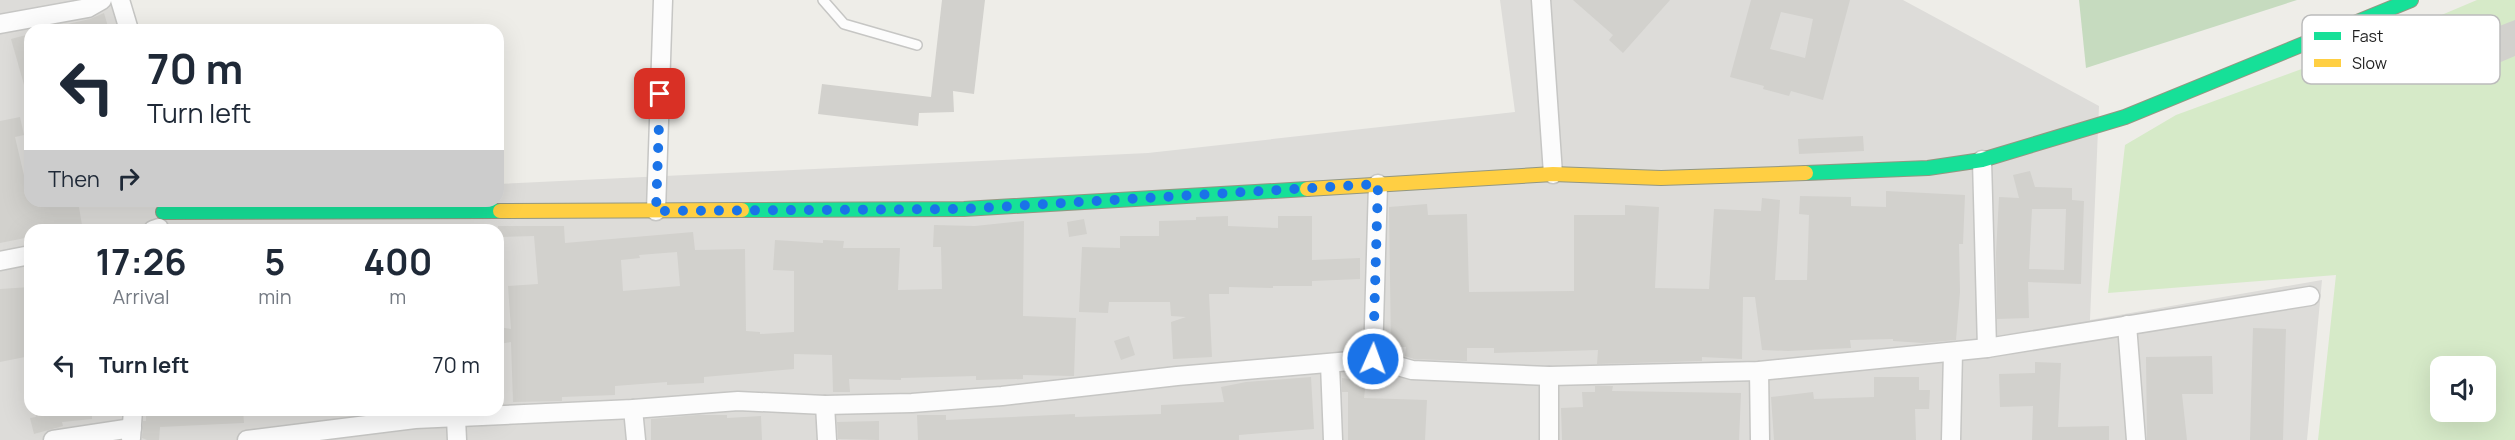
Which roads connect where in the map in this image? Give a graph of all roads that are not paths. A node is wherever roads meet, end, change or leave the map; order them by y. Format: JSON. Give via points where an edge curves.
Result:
{"nodes":[{"id":1,"x":102,"y":0,"type":"edge"},
{"id":2,"x":120,"y":0,"type":"edge"},
{"id":3,"x":663,"y":0,"type":"edge"},
{"id":4,"x":823,"y":0,"type":"edge"},
{"id":5,"x":1540,"y":0,"type":"edge"},
{"id":6,"x":2411,"y":0,"type":"edge"},
{"id":7,"x":2374,"y":15,"type":"edge"},
{"id":8,"x":0,"y":24,"type":"edge"},
{"id":9,"x":127,"y":24,"type":"edge"},
{"id":10,"x":917,"y":45,"type":"dead end"},
{"id":11,"x":2302,"y":45,"type":"edge"},
{"id":12,"x":1982,"y":160,"type":"junction"},
{"id":13,"x":1553,"y":174,"type":"junction"},
{"id":14,"x":1378,"y":184,"type":"junction"},
{"id":15,"x":656,"y":211,"type":"junction"},
{"id":16,"x":159,"y":220,"type":"edge"},
{"id":17,"x":24,"y":256,"type":"edge"},
{"id":18,"x":0,"y":261,"type":"edge"},
{"id":19,"x":2310,"y":296,"type":"dead end"},
{"id":20,"x":2127,"y":325,"type":"junction"},
{"id":21,"x":1987,"y":348,"type":"junction"},
{"id":22,"x":1953,"y":352,"type":"junction"},
{"id":23,"x":1373,"y":359,"type":"junction"},
{"id":24,"x":1330,"y":364,"type":"junction"},
{"id":25,"x":1759,"y":371,"type":"junction"},
{"id":26,"x":1549,"y":376,"type":"junction"},
{"id":27,"x":825,"y":405,"type":"junction"},
{"id":28,"x":633,"y":409,"type":"junction"},
{"id":29,"x":133,"y":416,"type":"edge"},
{"id":30,"x":495,"y":416,"type":"edge"},
{"id":31,"x":504,"y":416,"type":"edge"},
{"id":32,"x":456,"y":418,"type":"junction"},
{"id":33,"x":132,"y":434,"type":"edge"},
{"id":34,"x":53,"y":440,"type":"edge"},
{"id":35,"x":247,"y":440,"type":"edge"},
{"id":36,"x":457,"y":440,"type":"edge"},
{"id":37,"x":636,"y":440,"type":"edge"},
{"id":38,"x":827,"y":440,"type":"edge"},
{"id":39,"x":1333,"y":440,"type":"edge"},
{"id":40,"x":1549,"y":440,"type":"edge"},
{"id":41,"x":1760,"y":440,"type":"edge"},
{"id":42,"x":1951,"y":440,"type":"edge"},
{"id":43,"x":2136,"y":440,"type":"edge"}],
"edges":[{"from":1,"to":8,"type":"street","via":[[88,8]]},
{"from":2,"to":9,"type":"street"},
{"from":3,"to":15,"type":"street"},
{"from":4,"to":10,"type":"lane","via":[[844,24]]},
{"from":5,"to":13,"type":"street"},
{"from":6,"to":7,"type":"street"},
{"from":11,"to":12,"type":"street","via":[[2125,117]]},
{"from":12,"to":13,"type":"street","via":[[1928,168],[1661,178]]},
{"from":12,"to":21,"type":"street"},
{"from":13,"to":14,"type":"street"},
{"from":14,"to":15,"type":"street","via":[[964,209]]},
{"from":14,"to":23,"type":"street"},
{"from":15,"to":16,"type":"street"},
{"from":17,"to":18,"type":"street"},
{"from":19,"to":20,"type":"street"},
{"from":20,"to":21,"type":"street"},
{"from":20,"to":43,"type":"street"},
{"from":21,"to":22,"type":"street"},
{"from":22,"to":25,"type":"street"},
{"from":22,"to":42,"type":"street"},
{"from":23,"to":24,"type":"street"},
{"from":23,"to":26,"type":"street","via":[[1412,370]]},
{"from":24,"to":27,"type":"street","via":[[1002,396]]},
{"from":24,"to":39,"type":"street"},
{"from":25,"to":26,"type":"street"},
{"from":25,"to":41,"type":"street"},
{"from":26,"to":40,"type":"street"},
{"from":27,"to":28,"type":"street","via":[[738,401]]},
{"from":27,"to":38,"type":"street"},
{"from":28,"to":31,"type":"street"},
{"from":28,"to":37,"type":"street"},
{"from":29,"to":33,"type":"street"},
{"from":30,"to":32,"type":"street"},
{"from":32,"to":35,"type":"street","via":[[415,419]]},
{"from":32,"to":36,"type":"street"},
{"from":33,"to":34,"type":"street"}]}
